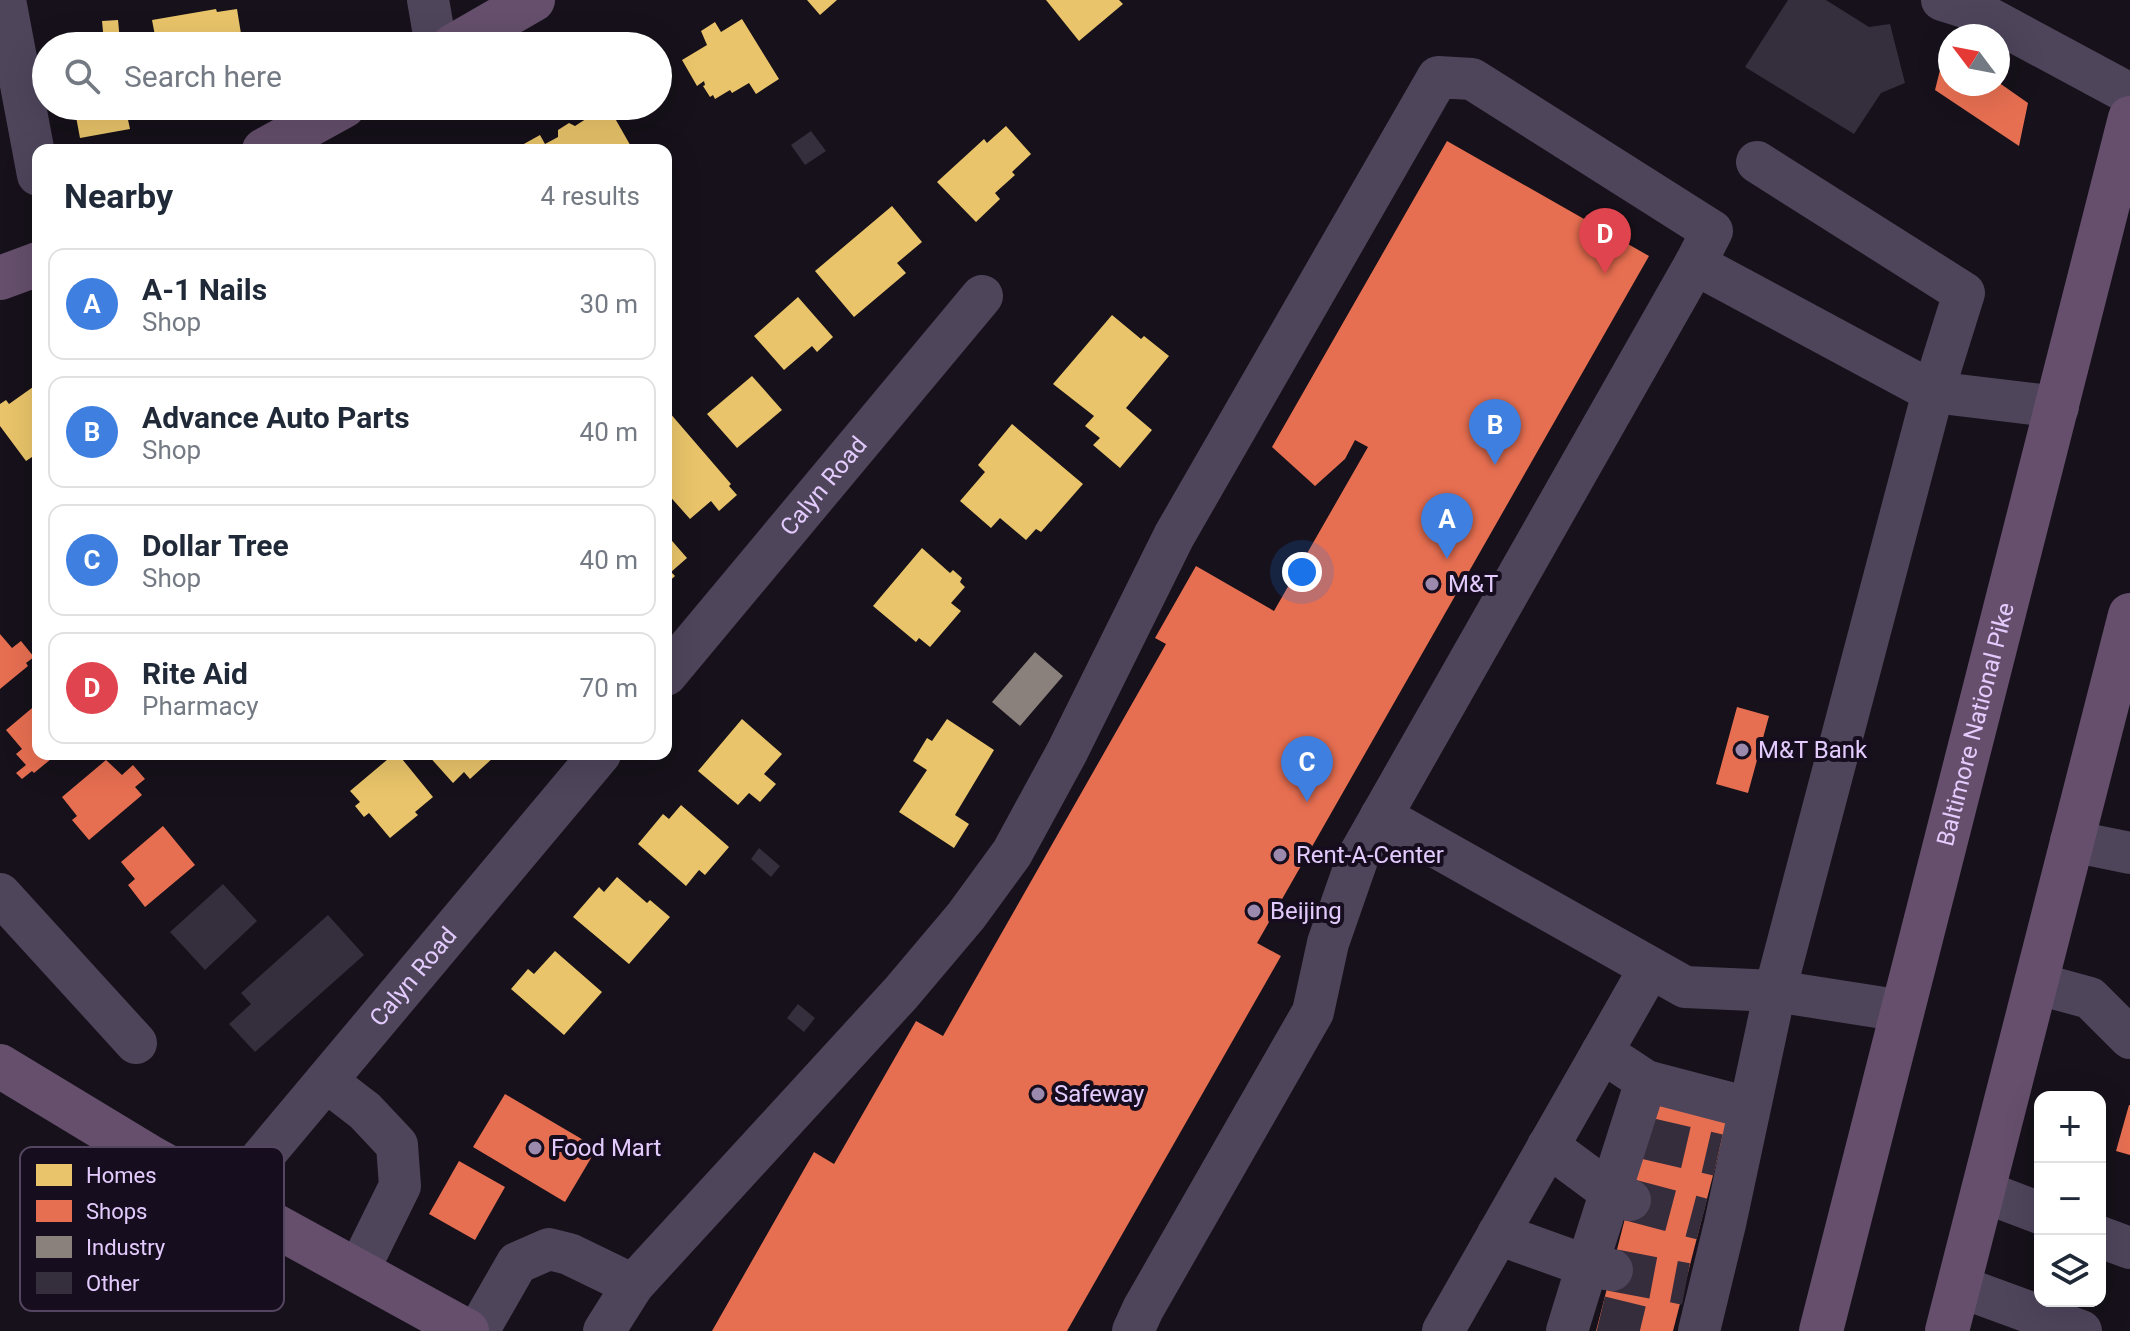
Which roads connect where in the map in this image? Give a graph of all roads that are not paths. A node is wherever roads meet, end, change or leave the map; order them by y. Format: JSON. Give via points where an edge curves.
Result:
{"nodes":[{"id":1,"x":428,"y":0,"type":"edge"},
{"id":2,"x":533,"y":0,"type":"edge"},
{"id":3,"x":1942,"y":0,"type":"edge"},
{"id":4,"x":5,"y":17,"type":"edge"},
{"id":5,"x":434,"y":32,"type":"edge"},
{"id":6,"x":477,"y":32,"type":"edge"},
{"id":7,"x":2130,"y":94,"type":"edge"},
{"id":8,"x":2130,"y":118,"type":"edge"},
{"id":9,"x":319,"y":120,"type":"edge"},
{"id":10,"x":275,"y":144,"type":"edge"},
{"id":11,"x":32,"y":146,"type":"edge"},
{"id":12,"x":1757,"y":162,"type":"dead end"},
{"id":13,"x":1695,"y":264,"type":"junction"},
{"id":14,"x":32,"y":266,"type":"edge"},
{"id":15,"x":0,"y":278,"type":"edge"},
{"id":16,"x":982,"y":296,"type":"dead end"},
{"id":17,"x":1933,"y":392,"type":"junction"},
{"id":18,"x":2058,"y":407,"type":"junction"},
{"id":19,"x":2129,"y":622,"type":"edge"},
{"id":20,"x":672,"y":668,"type":"edge"},
{"id":21,"x":595,"y":760,"type":"edge"},
{"id":22,"x":1381,"y":816,"type":"junction"},
{"id":23,"x":2071,"y":841,"type":"junction"},
{"id":24,"x":2130,"y":853,"type":"edge"},
{"id":25,"x":0,"y":894,"type":"edge"},
{"id":26,"x":1650,"y":968,"type":"junction"},
{"id":27,"x":2035,"y":983,"type":"junction"},
{"id":28,"x":1775,"y":991,"type":"junction"},
{"id":29,"x":1903,"y":1011,"type":"junction"},
{"id":30,"x":2130,"y":1038,"type":"edge"},
{"id":31,"x":136,"y":1043,"type":"dead end"},
{"id":32,"x":1602,"y":1052,"type":"junction"},
{"id":33,"x":0,"y":1066,"type":"edge"},
{"id":34,"x":326,"y":1081,"type":"junction"},
{"id":35,"x":1646,"y":1081,"type":"junction"},
{"id":36,"x":1749,"y":1108,"type":"junction"},
{"id":37,"x":1548,"y":1146,"type":"junction"},
{"id":38,"x":134,"y":1147,"type":"edge"},
{"id":39,"x":271,"y":1147,"type":"edge"},
{"id":40,"x":1982,"y":1191,"type":"junction"},
{"id":41,"x":1620,"y":1196,"type":"junction"},
{"id":42,"x":2034,"y":1211,"type":"edge"},
{"id":43,"x":284,"y":1230,"type":"edge"},
{"id":44,"x":1498,"y":1234,"type":"junction"},
{"id":45,"x":2106,"y":1239,"type":"edge"},
{"id":46,"x":2130,"y":1248,"type":"edge"},
{"id":47,"x":1600,"y":1268,"type":"junction"},
{"id":48,"x":358,"y":1271,"type":"junction"},
{"id":49,"x":633,"y":1285,"type":"junction"},
{"id":50,"x":1958,"y":1286,"type":"junction"},
{"id":51,"x":1580,"y":1319,"type":"edge"},
{"id":52,"x":467,"y":1331,"type":"edge"},
{"id":53,"x":478,"y":1331,"type":"edge"},
{"id":54,"x":604,"y":1331,"type":"edge"},
{"id":55,"x":1133,"y":1331,"type":"edge"},
{"id":56,"x":1443,"y":1331,"type":"edge"},
{"id":57,"x":1699,"y":1331,"type":"edge"},
{"id":58,"x":1821,"y":1331,"type":"edge"},
{"id":59,"x":1947,"y":1331,"type":"edge"},
{"id":60,"x":2081,"y":1331,"type":"edge"}],
"edges":[{"from":1,"to":5,"type":"street"},
{"from":2,"to":6,"type":"main road"},
{"from":3,"to":7,"type":"street","via":[[1974,10]]},
{"from":4,"to":11,"type":"street"},
{"from":8,"to":18,"type":"main road","name":"Baltimore National Pike"},
{"from":9,"to":10,"type":"main road"},
{"from":12,"to":17,"type":"street","via":[[1964,293]]},
{"from":13,"to":17,"type":"street"},
{"from":13,"to":22,"type":"street"},
{"from":13,"to":49,"type":"street","via":[[1712,231],[1472,79],[1438,77],[1174,536],[1012,853],[901,993]]},
{"from":14,"to":15,"type":"main road"},
{"from":16,"to":20,"type":"street","name":"Calyn Road"},
{"from":17,"to":18,"type":"street"},
{"from":17,"to":28,"type":"street"},
{"from":18,"to":29,"type":"main road","name":"Baltimore National Pike"},
{"from":19,"to":23,"type":"main road"},
{"from":21,"to":34,"type":"street","name":"Calyn Road"},
{"from":22,"to":26,"type":"street"},
{"from":22,"to":55,"type":"street","via":[[1341,903],[1313,1012]]},
{"from":23,"to":24,"type":"street"},
{"from":23,"to":27,"type":"main road"},
{"from":25,"to":31,"type":"street"},
{"from":26,"to":28,"type":"street","via":[[1685,987]]},
{"from":26,"to":32,"type":"street"},
{"from":27,"to":30,"type":"street","via":[[2090,998]]},
{"from":27,"to":40,"type":"main road"},
{"from":28,"to":29,"type":"street"},
{"from":28,"to":36,"type":"street"},
{"from":29,"to":58,"type":"main road","name":"Baltimore National Pike"},
{"from":32,"to":35,"type":"street"},
{"from":32,"to":37,"type":"street"},
{"from":33,"to":38,"type":"main road"},
{"from":34,"to":39,"type":"street","name":"Calyn Road"},
{"from":34,"to":48,"type":"street","via":[[397,1145],[400,1186]]},
{"from":35,"to":36,"type":"street"},
{"from":35,"to":41,"type":"street"},
{"from":36,"to":57,"type":"street","via":[[1728,1157],[1697,1286]]},
{"from":37,"to":41,"type":"street"},
{"from":37,"to":44,"type":"street"},
{"from":40,"to":42,"type":"street"},
{"from":40,"to":50,"type":"main road"},
{"from":41,"to":47,"type":"street"},
{"from":43,"to":48,"type":"main road"},
{"from":44,"to":47,"type":"street"},
{"from":44,"to":56,"type":"street"},
{"from":45,"to":46,"type":"street"},
{"from":47,"to":51,"type":"street"},
{"from":48,"to":52,"type":"main road"},
{"from":49,"to":53,"type":"street","via":[[549,1249],[517,1263]]},
{"from":49,"to":54,"type":"street"},
{"from":50,"to":59,"type":"main road"},
{"from":50,"to":60,"type":"street"}]}
